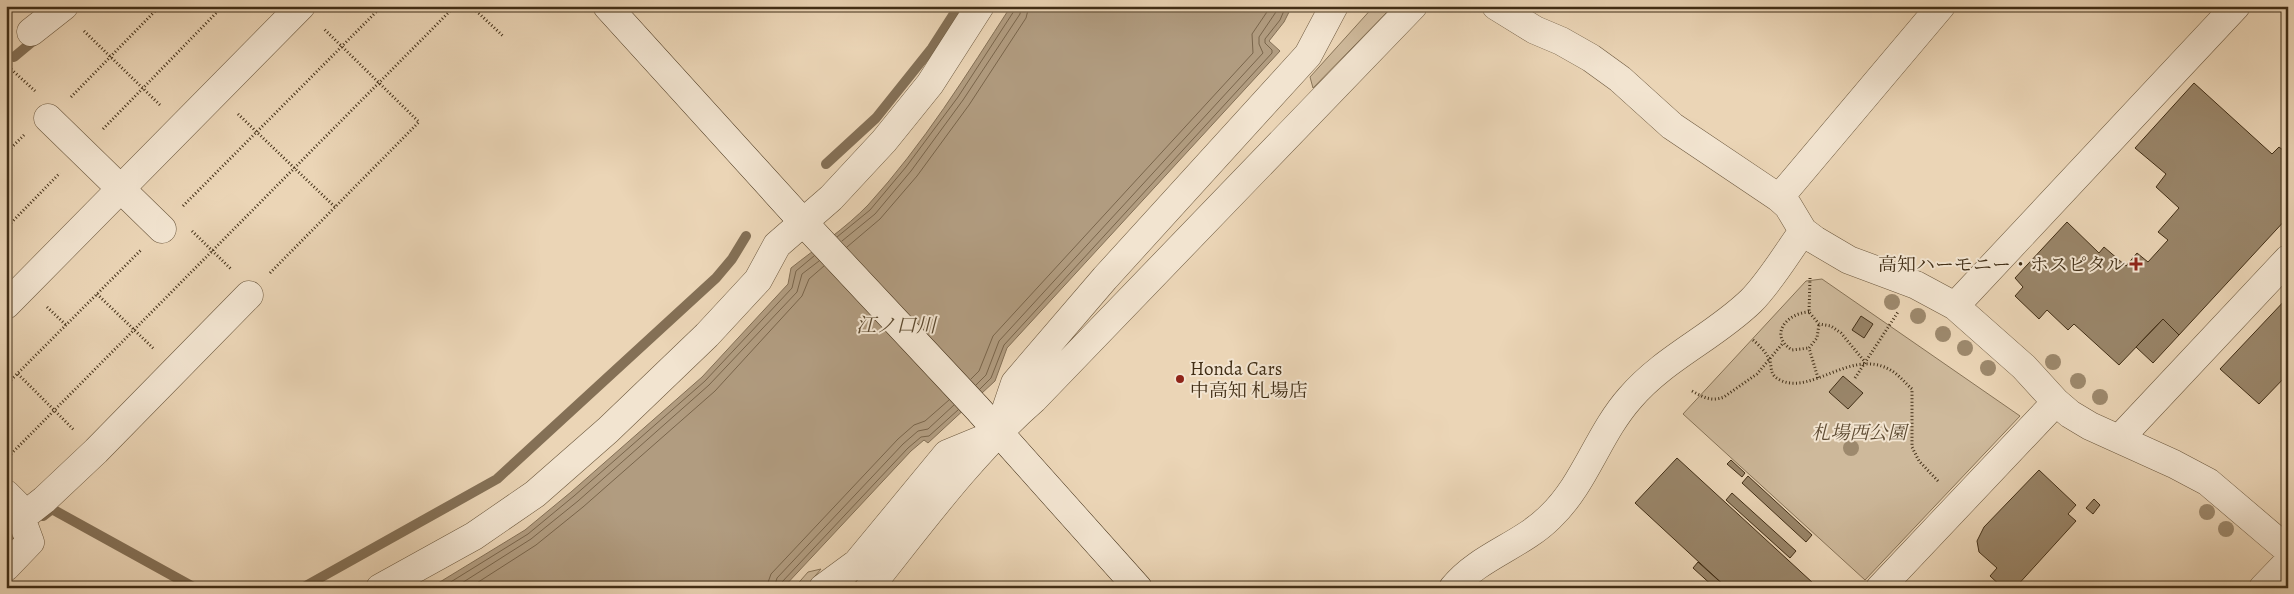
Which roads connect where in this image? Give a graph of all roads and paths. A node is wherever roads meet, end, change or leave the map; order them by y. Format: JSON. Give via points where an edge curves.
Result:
{"nodes":[{"id":1,"x":160,"y":6,"type":"edge"},
{"id":2,"x":223,"y":6,"type":"edge"},
{"id":3,"x":301,"y":6,"type":"edge"},
{"id":4,"x":382,"y":6,"type":"edge"},
{"id":5,"x":455,"y":6,"type":"edge"},
{"id":6,"x":471,"y":6,"type":"edge"},
{"id":7,"x":607,"y":6,"type":"edge"},
{"id":8,"x":980,"y":6,"type":"edge"},
{"id":9,"x":1334,"y":6,"type":"edge"},
{"id":10,"x":1413,"y":6,"type":"edge"},
{"id":11,"x":1496,"y":6,"type":"edge"},
{"id":12,"x":1941,"y":6,"type":"edge"},
{"id":13,"x":2236,"y":6,"type":"edge"},
{"id":14,"x":62,"y":8,"type":"edge"},
{"id":15,"x":31,"y":32,"type":"dead end"},
{"id":16,"x":503,"y":36,"type":"dead end"},
{"id":17,"x":342,"y":46,"type":"junction"},
{"id":18,"x":111,"y":57,"type":"junction"},
{"id":19,"x":6,"y":60,"type":"edge"},
{"id":20,"x":378,"y":83,"type":"junction"},
{"id":21,"x":143,"y":89,"type":"junction"},
{"id":22,"x":215,"y":93,"type":"junction"},
{"id":23,"x":48,"y":118,"type":"junction"},
{"id":24,"x":182,"y":126,"type":"junction"},
{"id":25,"x":257,"y":132,"type":"junction"},
{"id":26,"x":82,"y":151,"type":"junction"},
{"id":27,"x":6,"y":153,"type":"edge"},
{"id":28,"x":294,"y":168,"type":"junction"},
{"id":29,"x":120,"y":189,"type":"junction"},
{"id":30,"x":1779,"y":198,"type":"junction"},
{"id":31,"x":335,"y":207,"type":"junction"},
{"id":32,"x":169,"y":222,"type":"junction"},
{"id":33,"x":6,"y":228,"type":"edge"},
{"id":34,"x":810,"y":230,"type":"junction"},
{"id":35,"x":1803,"y":231,"type":"junction"},
{"id":36,"x":212,"y":251,"type":"junction"},
{"id":37,"x":2288,"y":259,"type":"edge"},
{"id":38,"x":1810,"y":276,"type":"dead end"},
{"id":39,"x":251,"y":293,"type":"junction"},
{"id":40,"x":98,"y":294,"type":"junction"},
{"id":41,"x":6,"y":305,"type":"edge"},
{"id":42,"x":1955,"y":306,"type":"junction"},
{"id":43,"x":1809,"y":312,"type":"junction"},
{"id":44,"x":1898,"y":312,"type":"dead end"},
{"id":45,"x":1819,"y":324,"type":"junction"},
{"id":46,"x":134,"y":330,"type":"junction"},
{"id":47,"x":1746,"y":335,"type":"dead end"},
{"id":48,"x":1783,"y":343,"type":"junction"},
{"id":49,"x":1809,"y":348,"type":"junction"},
{"id":50,"x":1770,"y":360,"type":"junction"},
{"id":51,"x":1865,"y":362,"type":"junction"},
{"id":52,"x":175,"y":369,"type":"junction"},
{"id":53,"x":18,"y":374,"type":"junction"},
{"id":54,"x":1818,"y":378,"type":"junction"},
{"id":55,"x":1855,"y":378,"type":"dead end"},
{"id":56,"x":6,"y":385,"type":"edge"},
{"id":57,"x":1692,"y":391,"type":"dead end"},
{"id":58,"x":2056,"y":402,"type":"junction"},
{"id":59,"x":54,"y":410,"type":"junction"},
{"id":60,"x":998,"y":433,"type":"junction"},
{"id":61,"x":2119,"y":440,"type":"junction"},
{"id":62,"x":96,"y":451,"type":"junction"},
{"id":63,"x":6,"y":459,"type":"edge"},
{"id":64,"x":6,"y":494,"type":"edge"},
{"id":65,"x":1961,"y":502,"type":"junction"},
{"id":66,"x":25,"y":530,"type":"junction"},
{"id":67,"x":2288,"y":550,"type":"edge"},
{"id":68,"x":2288,"y":562,"type":"edge"},
{"id":69,"x":6,"y":568,"type":"edge"},
{"id":70,"x":380,"y":588,"type":"edge"},
{"id":71,"x":823,"y":588,"type":"edge"},
{"id":72,"x":869,"y":588,"type":"edge"},
{"id":73,"x":1138,"y":588,"type":"edge"},
{"id":74,"x":1453,"y":588,"type":"edge"},
{"id":75,"x":1880,"y":588,"type":"edge"},
{"id":76,"x":2263,"y":588,"type":"edge"}],
"edges":[{"from":1,"to":18,"type":"path"},
{"from":2,"to":21,"type":"path"},
{"from":3,"to":17,"type":"path"},
{"from":3,"to":22,"type":"street"},
{"from":4,"to":17,"type":"path"},
{"from":5,"to":20,"type":"path"},
{"from":6,"to":16,"type":"path"},
{"from":7,"to":34,"type":"street"},
{"from":8,"to":34,"type":"street","via":[[930,84],[884,141],[831,198]]},
{"from":9,"to":60,"type":"street","via":[[1308,55],[1105,278],[1015,383]]},
{"from":10,"to":60,"type":"street"},
{"from":11,"to":30,"type":"street","via":[[1591,58],[1620,79],[1672,126]]},
{"from":12,"to":30,"type":"street"},
{"from":13,"to":42,"type":"street"},
{"from":14,"to":15,"type":"street"},
{"from":14,"to":18,"type":"path"},
{"from":17,"to":20,"type":"path"},
{"from":17,"to":25,"type":"path"},
{"from":18,"to":21,"type":"path"},
{"from":18,"to":23,"type":"path"},
{"from":19,"to":23,"type":"path","via":[[52,107]]},
{"from":20,"to":28,"type":"path"},
{"from":20,"to":31,"type":"path","via":[[418,122]]},
{"from":21,"to":24,"type":"path"},
{"from":21,"to":26,"type":"path"},
{"from":22,"to":24,"type":"street"},
{"from":22,"to":25,"type":"path"},
{"from":23,"to":26,"type":"street"},
{"from":23,"to":27,"type":"path","via":[[31,128]]},
{"from":24,"to":29,"type":"street"},
{"from":25,"to":28,"type":"path"},
{"from":25,"to":32,"type":"path"},
{"from":26,"to":29,"type":"street"},
{"from":26,"to":33,"type":"path"},
{"from":28,"to":31,"type":"path"},
{"from":28,"to":36,"type":"path"},
{"from":29,"to":32,"type":"street"},
{"from":29,"to":41,"type":"street"},
{"from":30,"to":35,"type":"street","via":[[1788,206]]},
{"from":31,"to":39,"type":"path"},
{"from":32,"to":36,"type":"path"},
{"from":32,"to":40,"type":"path"},
{"from":34,"to":60,"type":"street"},
{"from":34,"to":70,"type":"street","via":[[777,245],[758,280],[707,335],[608,430],[534,494],[474,536]]},
{"from":35,"to":42,"type":"street","via":[[1849,260],[1916,285]]},
{"from":35,"to":74,"type":"street","via":[[1751,300],[1708,336],[1664,365],[1631,396],[1609,424],[1575,485],[1550,518],[1521,540],[1476,566]]},
{"from":36,"to":39,"type":"path"},
{"from":36,"to":46,"type":"path"},
{"from":37,"to":61,"type":"street"},
{"from":38,"to":43,"type":"path"},
{"from":39,"to":52,"type":"street"},
{"from":40,"to":46,"type":"path"},
{"from":40,"to":53,"type":"path"},
{"from":42,"to":58,"type":"street","via":[[2024,367]]},
{"from":43,"to":45,"type":"path"},
{"from":43,"to":48,"type":"path","via":[[1787,320],[1782,328]]},
{"from":44,"to":51,"type":"path"},
{"from":45,"to":49,"type":"path","via":[[1817,338]]},
{"from":45,"to":51,"type":"path","via":[[1831,326],[1841,333]]},
{"from":46,"to":52,"type":"path"},
{"from":46,"to":59,"type":"path"},
{"from":47,"to":50,"type":"path"},
{"from":48,"to":49,"type":"path","via":[[1792,350]]},
{"from":48,"to":50,"type":"path"},
{"from":49,"to":54,"type":"path"},
{"from":50,"to":54,"type":"path","via":[[1773,375],[1785,382]]},
{"from":50,"to":57,"type":"path","via":[[1758,374],[1718,400]]},
{"from":51,"to":54,"type":"path"},
{"from":51,"to":55,"type":"path"},
{"from":51,"to":65,"type":"path","via":[[1892,370],[1912,389],[1912,447],[1932,475]]},
{"from":52,"to":62,"type":"street"},
{"from":53,"to":56,"type":"path"},
{"from":53,"to":59,"type":"path"},
{"from":58,"to":61,"type":"street","via":[[2077,418]]},
{"from":58,"to":65,"type":"street"},
{"from":59,"to":62,"type":"path"},
{"from":59,"to":63,"type":"path"},
{"from":60,"to":71,"type":"street","via":[[946,454],[857,562]]},
{"from":60,"to":72,"type":"street"},
{"from":60,"to":73,"type":"street"},
{"from":61,"to":67,"type":"street","via":[[2208,482]]},
{"from":62,"to":66,"type":"street","via":[[44,500]]},
{"from":64,"to":66,"type":"street","via":[[16,504]]},
{"from":65,"to":75,"type":"street"},
{"from":66,"to":69,"type":"street"},
{"from":68,"to":76,"type":"street"}]}
